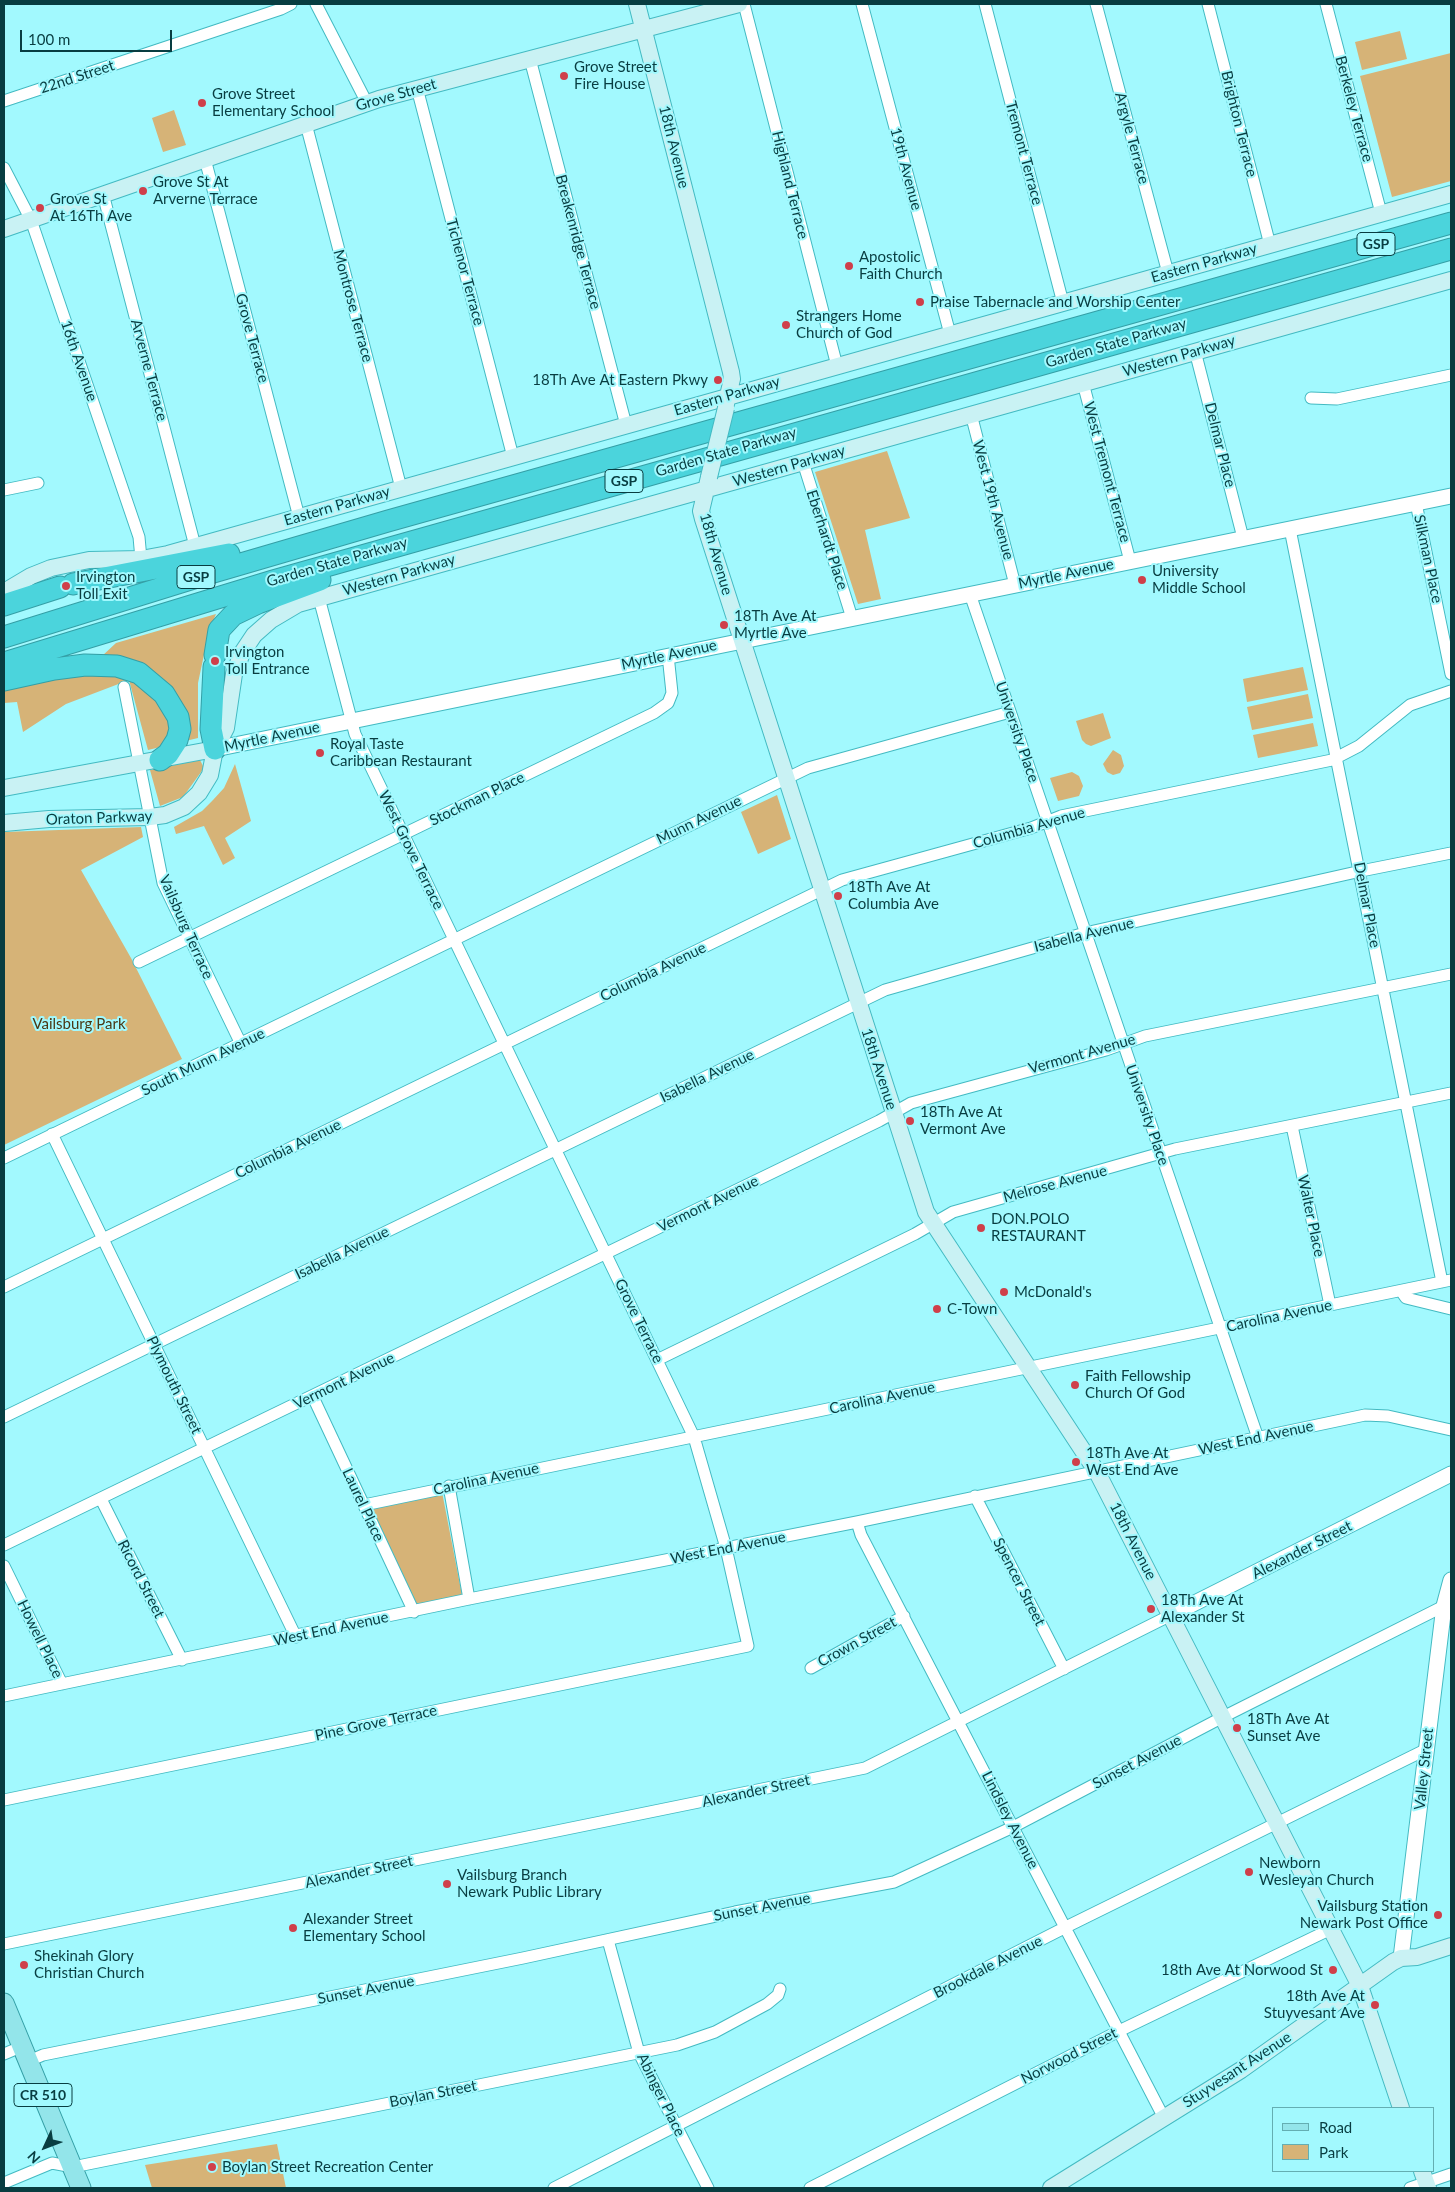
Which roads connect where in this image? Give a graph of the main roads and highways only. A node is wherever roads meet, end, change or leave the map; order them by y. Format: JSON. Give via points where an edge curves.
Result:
{"nodes":[{"id":1,"x":637,"y":4,"type":"edge"},
{"id":2,"x":740,"y":4,"type":"edge"},
{"id":3,"x":644,"y":29,"type":"junction"},
{"id":4,"x":1451,"y":194,"type":"edge"},
{"id":5,"x":1451,"y":211,"type":"edge"},
{"id":6,"x":1451,"y":223,"type":"edge"},
{"id":7,"x":4,"y":229,"type":"edge"},
{"id":8,"x":1451,"y":249,"type":"edge"},
{"id":9,"x":1451,"y":260,"type":"edge"},
{"id":10,"x":1300,"y":265,"type":"junction"},
{"id":11,"x":1362,"y":274,"type":"junction"},
{"id":12,"x":1451,"y":280,"type":"edge"},
{"id":13,"x":727,"y":402,"type":"junction"},
{"id":14,"x":708,"y":483,"type":"junction"},
{"id":15,"x":485,"y":520,"type":"junction"},
{"id":16,"x":388,"y":521,"type":"junction"},
{"id":17,"x":4,"y":592,"type":"edge"},
{"id":18,"x":4,"y":605,"type":"edge"},
{"id":19,"x":4,"y":637,"type":"edge"},
{"id":20,"x":4,"y":663,"type":"edge"},
{"id":21,"x":4,"y":680,"type":"edge"},
{"id":22,"x":215,"y":750,"type":"junction"},
{"id":23,"x":150,"y":762,"type":"junction"},
{"id":24,"x":7,"y":790,"type":"edge"},
{"id":25,"x":4,"y":809,"type":"edge"},
{"id":26,"x":25,"y":821,"type":"junction"},
{"id":27,"x":4,"y":823,"type":"edge"},
{"id":28,"x":1451,"y":1946,"type":"edge"},
{"id":29,"x":1360,"y":1986,"type":"junction"},
{"id":30,"x":4,"y":2003,"type":"edge"},
{"id":31,"x":1401,"y":2107,"type":"edge"},
{"id":32,"x":81,"y":2188,"type":"edge"},
{"id":33,"x":1051,"y":2188,"type":"edge"}],
"edges":[{"from":1,"to":3,"type":"main road","name":"18th Avenue"},
{"from":2,"to":3,"type":"main road","name":"Grove Street"},
{"from":3,"to":7,"type":"main road","name":"Grove Street","via":[[367,103]]},
{"from":3,"to":13,"type":"main road","name":"18th Avenue","via":[[731,372]]},
{"from":4,"to":13,"type":"main road","name":"Eastern Parkway","via":[[837,366]]},
{"from":5,"to":10,"type":"highway"},
{"from":6,"to":10,"type":"highway","name":"Garden State Parkway","number":"GSP"},
{"from":8,"to":11,"type":"highway","name":"Garden State Parkway","number":"GSP"},
{"from":9,"to":11,"type":"highway"},
{"from":10,"to":16,"type":"highway","name":"Garden State Parkway","number":"GSP"},
{"from":11,"to":15,"type":"highway","name":"Garden State Parkway","number":"GSP"},
{"from":12,"to":14,"type":"main road","name":"Western Parkway","via":[[803,462]]},
{"from":13,"to":14,"type":"main road","name":"18th Avenue","bridge":true},
{"from":13,"to":17,"type":"main road","name":"Eastern Parkway","via":[[626,425],[195,546],[141,559],[89,560],[63,565],[31,576]]},
{"from":14,"to":22,"type":"main road","name":"Western Parkway","via":[[291,607],[277,615],[246,646],[234,674],[226,728]]},
{"from":14,"to":29,"type":"main road","name":"18th Avenue","via":[[703,519],[923,1205],[1098,1472]]},
{"from":15,"to":20,"type":"highway","name":"Garden State Parkway","number":"GSP","via":[[240,590]]},
{"from":15,"to":22,"type":"highway","via":[[238,612],[225,622],[219,630],[215,661],[211,729]]},
{"from":16,"to":18,"type":"highway","via":[[66,586]]},
{"from":16,"to":19,"type":"highway","name":"Garden State Parkway","number":"GSP"},
{"from":21,"to":23,"type":"highway","via":[[85,665],[116,666],[139,673],[164,694],[178,717],[180,729],[178,740],[168,754]]},
{"from":22,"to":23,"type":"main road","name":"Myrtle Avenue"},
{"from":22,"to":26,"type":"main road","name":"Oraton Parkway","via":[[205,784],[192,801],[175,812],[150,817]]},
{"from":23,"to":24,"type":"main road","name":"Myrtle Avenue"},
{"from":25,"to":26,"type":"main road"},
{"from":26,"to":27,"type":"main road","name":"Oraton Parkway"},
{"from":28,"to":29,"type":"main road","name":"Stuyvesant Avenue","via":[[1401,1958]]},
{"from":29,"to":31,"type":"main road","name":"18th Avenue"},
{"from":29,"to":33,"type":"main road","name":"Stuyvesant Avenue","via":[[1240,2070]]},
{"from":30,"to":32,"type":"main road","number":"CR 510"}]}
